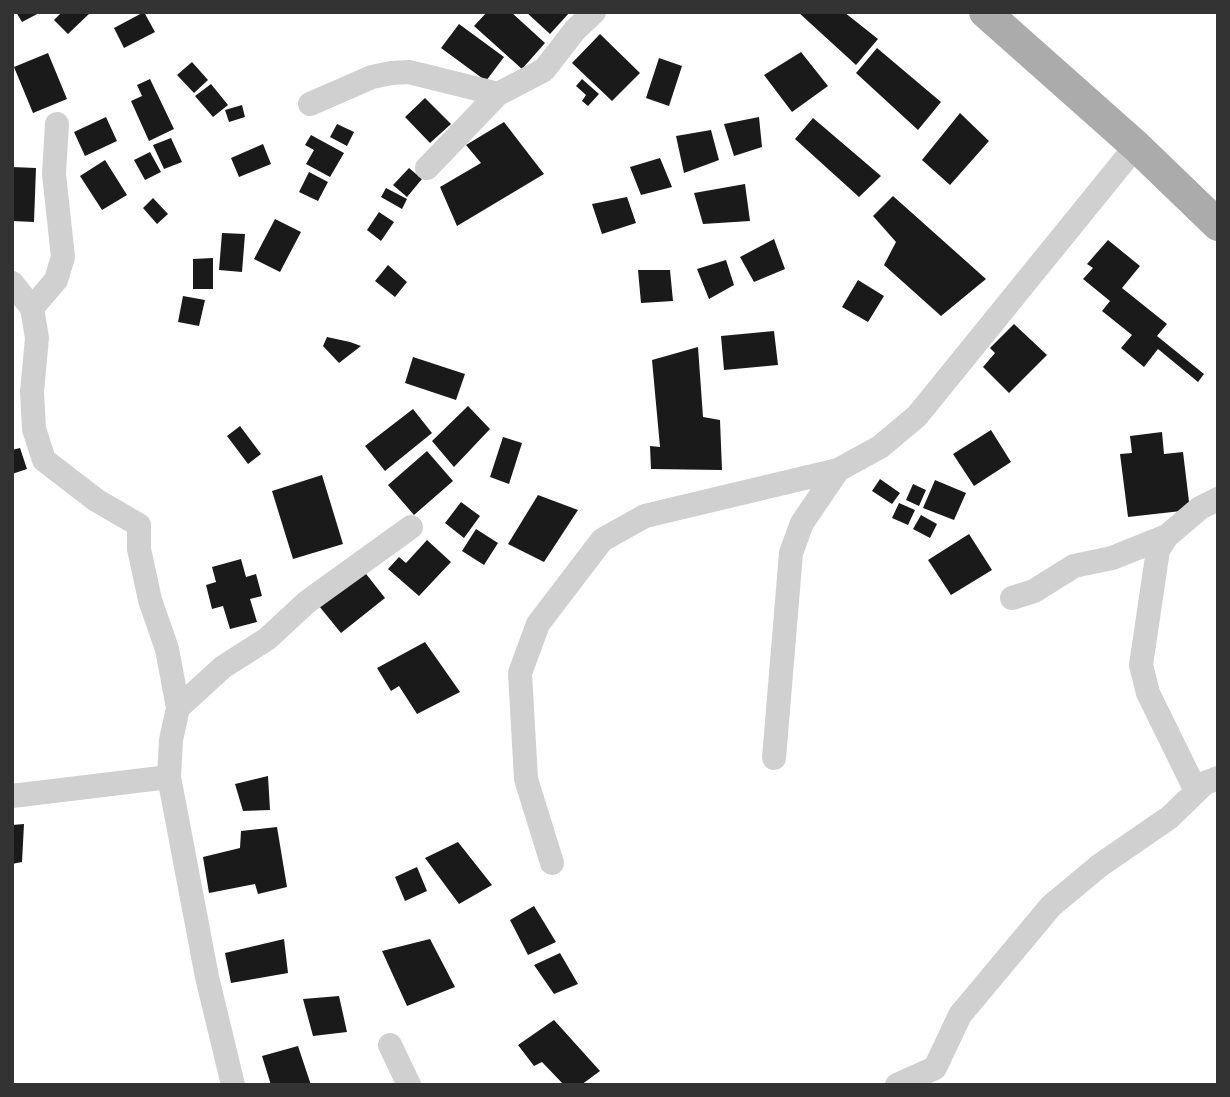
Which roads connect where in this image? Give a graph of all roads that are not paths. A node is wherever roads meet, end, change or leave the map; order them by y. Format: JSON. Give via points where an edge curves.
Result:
{"nodes":[{"id":1,"x":594,"y":12,"type":"edge"},
{"id":2,"x":985,"y":12,"type":"edge"},
{"id":3,"x":498,"y":94,"type":"junction"},
{"id":4,"x":310,"y":104,"type":"dead end"},
{"id":5,"x":57,"y":124,"type":"dead end"},
{"id":6,"x":1136,"y":146,"type":"junction"},
{"id":7,"x":427,"y":168,"type":"dead end"},
{"id":8,"x":1218,"y":225,"type":"edge"},
{"id":9,"x":12,"y":283,"type":"edge"},
{"id":10,"x":32,"y":308,"type":"junction"},
{"id":11,"x":838,"y":470,"type":"junction"},
{"id":12,"x":1218,"y":499,"type":"edge"},
{"id":13,"x":411,"y":527,"type":"dead end"},
{"id":14,"x":1167,"y":536,"type":"junction"},
{"id":15,"x":1012,"y":598,"type":"dead end"},
{"id":16,"x":178,"y":708,"type":"junction"},
{"id":17,"x":774,"y":758,"type":"dead end"},
{"id":18,"x":169,"y":777,"type":"junction"},
{"id":19,"x":1218,"y":778,"type":"edge"},
{"id":20,"x":1196,"y":791,"type":"junction"},
{"id":21,"x":12,"y":796,"type":"edge"},
{"id":22,"x":552,"y":863,"type":"dead end"},
{"id":23,"x":390,"y":1045,"type":"dead end"},
{"id":24,"x":233,"y":1085,"type":"edge"},
{"id":25,"x":409,"y":1085,"type":"edge"},
{"id":26,"x":897,"y":1085,"type":"edge"}],
"edges":[{"from":1,"to":3,"type":"street","via":[[544,70]]},
{"from":2,"to":6,"type":"main road"},
{"from":3,"to":4,"type":"street","via":[[409,72],[372,77]]},
{"from":3,"to":7,"type":"street"},
{"from":5,"to":10,"type":"street","via":[[54,174],[63,257],[57,280]]},
{"from":6,"to":8,"type":"main road"},
{"from":6,"to":11,"type":"street","via":[[917,416],[880,447]]},
{"from":9,"to":10,"type":"street"},
{"from":10,"to":16,"type":"street","via":[[37,338],[34,429],[44,460],[96,500],[139,524],[139,549]]},
{"from":11,"to":17,"type":"street","via":[[802,523],[791,553]]},
{"from":11,"to":22,"type":"street","via":[[645,516],[602,540],[538,624],[520,673],[520,719],[526,779]]},
{"from":12,"to":14,"type":"street"},
{"from":13,"to":16,"type":"street","via":[[307,602],[267,639],[223,667]]},
{"from":14,"to":15,"type":"street","via":[[1112,558],[1074,566],[1034,591]]},
{"from":14,"to":20,"type":"street","via":[[1156,561],[1142,679]]},
{"from":16,"to":18,"type":"street"},
{"from":18,"to":21,"type":"street"},
{"from":18,"to":24,"type":"street","via":[[206,977]]},
{"from":19,"to":20,"type":"street"},
{"from":20,"to":26,"type":"street","via":[[1170,817],[1051,906],[960,1015],[935,1068]]},
{"from":23,"to":25,"type":"street"}]}
